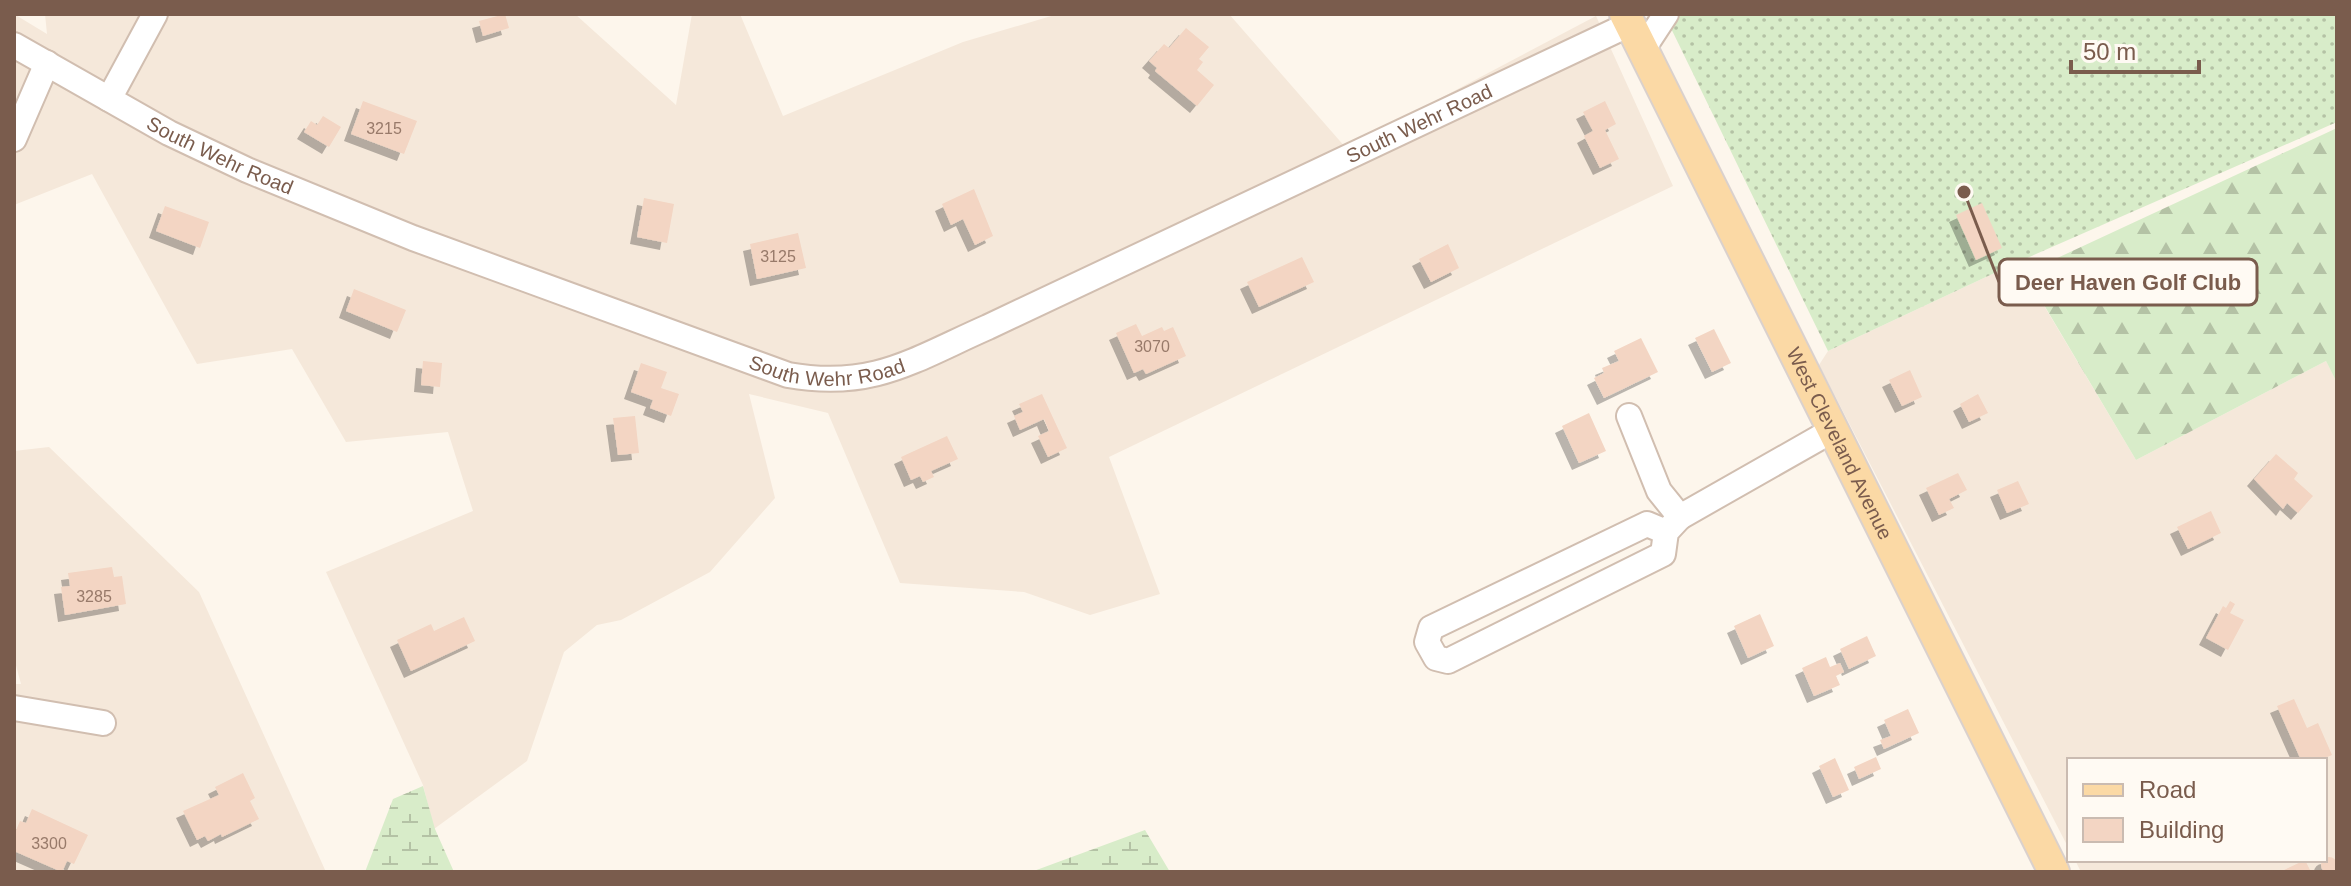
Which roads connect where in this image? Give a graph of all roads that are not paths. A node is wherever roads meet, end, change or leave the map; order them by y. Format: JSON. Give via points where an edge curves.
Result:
{"nodes":[{"id":1,"x":155,"y":14,"type":"edge"},
{"id":2,"x":1666,"y":14,"type":"edge"},
{"id":3,"x":1633,"y":29,"type":"edge"},
{"id":4,"x":14,"y":45,"type":"edge"},
{"id":5,"x":47,"y":63,"type":"junction"},
{"id":6,"x":109,"y":99,"type":"junction"},
{"id":7,"x":14,"y":139,"type":"edge"},
{"id":8,"x":1629,"y":416,"type":"dead end"},
{"id":9,"x":1833,"y":430,"type":"junction"},
{"id":10,"x":1673,"y":524,"type":"junction"},
{"id":11,"x":14,"y":708,"type":"edge"},
{"id":12,"x":103,"y":723,"type":"dead end"},
{"id":13,"x":2054,"y":872,"type":"edge"}],
"edges":[{"from":1,"to":6,"type":"street"},
{"from":2,"to":3,"type":"street"},
{"from":3,"to":6,"type":"street","name":"South Wehr Road","via":[[908,363],[851,380],[788,375],[413,238],[216,156]]},
{"from":3,"to":9,"type":"main road","name":"West Cleveland Avenue"},
{"from":4,"to":5,"type":"street","name":"South Wehr Road"},
{"from":5,"to":6,"type":"street","name":"South Wehr Road"},
{"from":5,"to":7,"type":"street"},
{"from":8,"to":10,"type":"street"},
{"from":9,"to":10,"type":"street"},
{"from":9,"to":13,"type":"main road","name":"West Cleveland Avenue"},
{"from":10,"to":10,"type":"street","via":[[1663,554],[1448,661],[1436,658],[1427,642],[1431,628],[1647,524]]},
{"from":11,"to":12,"type":"street"}]}
